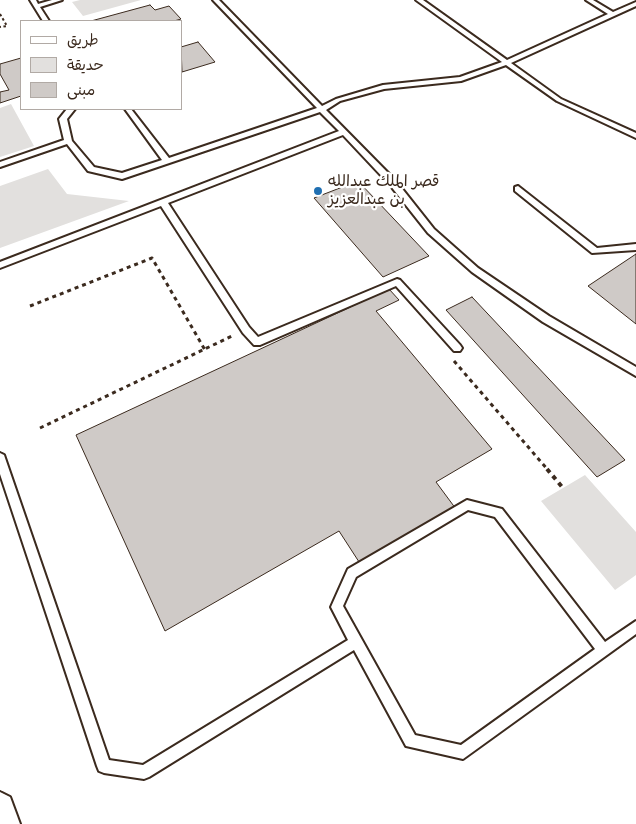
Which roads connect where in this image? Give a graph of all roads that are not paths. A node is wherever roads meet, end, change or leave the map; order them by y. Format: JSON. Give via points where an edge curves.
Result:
{"nodes":[{"id":1,"x":60,"y":0,"type":"edge"},
{"id":2,"x":216,"y":0,"type":"edge"},
{"id":3,"x":419,"y":0,"type":"edge"},
{"id":4,"x":589,"y":0,"type":"edge"},
{"id":5,"x":35,"y":3,"type":"edge"},
{"id":6,"x":636,"y":4,"type":"edge"},
{"id":7,"x":612,"y":14,"type":"junction"},
{"id":8,"x":45,"y":20,"type":"edge"},
{"id":9,"x":506,"y":63,"type":"junction"},
{"id":10,"x":322,"y":109,"type":"junction"},
{"id":11,"x":70,"y":110,"type":"edge"},
{"id":12,"x":129,"y":110,"type":"edge"},
{"id":13,"x":344,"y":132,"type":"junction"},
{"id":14,"x":636,"y":136,"type":"edge"},
{"id":15,"x":68,"y":141,"type":"junction"},
{"id":16,"x":167,"y":161,"type":"junction"},
{"id":17,"x":0,"y":165,"type":"edge"},
{"id":18,"x":518,"y":189,"type":"dead end"},
{"id":19,"x":163,"y":202,"type":"junction"},
{"id":20,"x":636,"y":247,"type":"edge"},
{"id":21,"x":0,"y":265,"type":"edge"},
{"id":22,"x":457,"y":348,"type":"dead end"},
{"id":23,"x":636,"y":372,"type":"edge"},
{"id":24,"x":0,"y":458,"type":"edge"},
{"id":25,"x":636,"y":627,"type":"edge"},
{"id":26,"x":356,"y":642,"type":"junction"},
{"id":27,"x":604,"y":650,"type":"junction"},
{"id":28,"x":0,"y":807,"type":"edge"},
{"id":29,"x":4,"y":824,"type":"edge"}],
"edges":[{"from":1,"to":5,"type":"lane"},
{"from":2,"to":10,"type":"lane"},
{"from":3,"to":9,"type":"lane"},
{"from":4,"to":7,"type":"lane"},
{"from":5,"to":8,"type":"lane"},
{"from":6,"to":7,"type":"lane"},
{"from":7,"to":9,"type":"lane"},
{"from":9,"to":10,"type":"lane","via":[[461,79],[383,87],[338,100]]},
{"from":9,"to":14,"type":"lane","via":[[559,100]]},
{"from":10,"to":13,"type":"lane"},
{"from":10,"to":16,"type":"lane"},
{"from":11,"to":15,"type":"lane","via":[[63,119]]},
{"from":12,"to":16,"type":"lane"},
{"from":13,"to":19,"type":"lane"},
{"from":13,"to":23,"type":"lane","via":[[393,183],[431,231],[475,270],[546,319]]},
{"from":15,"to":16,"type":"lane","via":[[91,169],[122,176]]},
{"from":15,"to":17,"type":"lane"},
{"from":18,"to":20,"type":"lane","via":[[595,250]]},
{"from":19,"to":21,"type":"lane"},
{"from":19,"to":22,"type":"lane","via":[[257,342],[397,282]]},
{"from":24,"to":26,"type":"lane","via":[[104,766],[144,772]]},
{"from":25,"to":27,"type":"lane"},
{"from":26,"to":27,"type":"lane","via":[[411,741],[463,752]]},
{"from":26,"to":27,"type":"lane","via":[[337,607],[352,573],[467,505],[498,512]]},
{"from":28,"to":29,"type":"street"}]}
